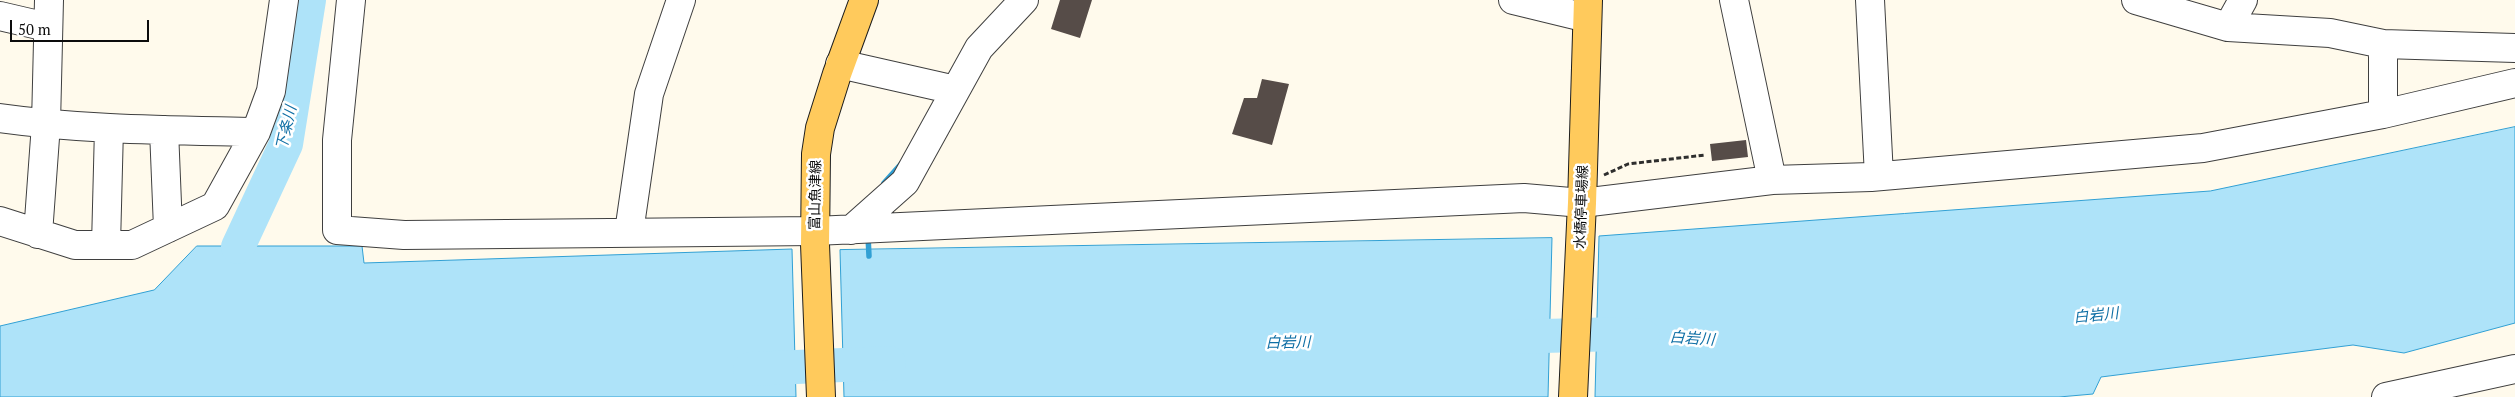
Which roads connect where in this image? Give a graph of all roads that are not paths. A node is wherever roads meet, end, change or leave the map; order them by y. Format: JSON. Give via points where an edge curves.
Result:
{"nodes":[{"id":1,"x":48,"y":0,"type":"edge"},
{"id":2,"x":284,"y":0,"type":"edge"},
{"id":3,"x":351,"y":0,"type":"edge"},
{"id":4,"x":681,"y":0,"type":"edge"},
{"id":5,"x":864,"y":0,"type":"edge"},
{"id":6,"x":1024,"y":0,"type":"edge"},
{"id":7,"x":1513,"y":0,"type":"edge"},
{"id":8,"x":1734,"y":0,"type":"edge"},
{"id":9,"x":1870,"y":0,"type":"edge"},
{"id":10,"x":2136,"y":0,"type":"edge"},
{"id":11,"x":2243,"y":0,"type":"edge"},
{"id":12,"x":1587,"y":9,"type":"edge"},
{"id":13,"x":0,"y":16,"type":"edge"},
{"id":14,"x":46,"y":27,"type":"junction"},
{"id":15,"x":2228,"y":27,"type":"junction"},
{"id":16,"x":2383,"y":44,"type":"junction"},
{"id":17,"x":2515,"y":48,"type":"edge"},
{"id":18,"x":840,"y":64,"type":"junction"},
{"id":19,"x":2515,"y":83,"type":"edge"},
{"id":20,"x":955,"y":90,"type":"junction"},
{"id":21,"x":2383,"y":114,"type":"junction"},
{"id":22,"x":0,"y":118,"type":"edge"},
{"id":23,"x":46,"y":124,"type":"junction"},
{"id":24,"x":109,"y":128,"type":"junction"},
{"id":25,"x":164,"y":130,"type":"junction"},
{"id":26,"x":256,"y":132,"type":"junction"},
{"id":27,"x":1879,"y":176,"type":"junction"},
{"id":28,"x":1772,"y":180,"type":"junction"},
{"id":29,"x":1582,"y":202,"type":"junction"},
{"id":30,"x":0,"y":221,"type":"edge"},
{"id":31,"x":168,"y":228,"type":"junction"},
{"id":32,"x":851,"y":230,"type":"junction"},
{"id":33,"x":629,"y":232,"type":"junction"},
{"id":34,"x":38,"y":234,"type":"junction"},
{"id":35,"x":815,"y":238,"type":"junction"},
{"id":36,"x":106,"y":245,"type":"junction"},
{"id":37,"x":2515,"y":369,"type":"edge"},
{"id":38,"x":821,"y":397,"type":"edge"},
{"id":39,"x":1573,"y":397,"type":"edge"},
{"id":40,"x":2386,"y":397,"type":"edge"}],
"edges":[{"from":1,"to":14,"type":"street"},
{"from":2,"to":26,"type":"street","via":[[271,91]]},
{"from":3,"to":33,"type":"street","via":[[337,140],[337,230],[404,235]]},
{"from":4,"to":33,"type":"street","via":[[649,94]]},
{"from":5,"to":18,"type":"main road","name":"富山魚津線"},
{"from":6,"to":20,"type":"street","via":[[979,48]]},
{"from":7,"to":12,"type":"street"},
{"from":8,"to":28,"type":"street"},
{"from":9,"to":27,"type":"street"},
{"from":10,"to":15,"type":"street"},
{"from":11,"to":15,"type":"street"},
{"from":12,"to":29,"type":"main road","name":"水橋停車場線"},
{"from":13,"to":14,"type":"street"},
{"from":14,"to":23,"type":"street","via":[[49,52]]},
{"from":15,"to":16,"type":"street","via":[[2330,32]]},
{"from":16,"to":17,"type":"street"},
{"from":16,"to":21,"type":"street"},
{"from":18,"to":20,"type":"street"},
{"from":18,"to":35,"type":"main road","name":"富山魚津線","via":[[820,128],[816,154]]},
{"from":19,"to":21,"type":"street"},
{"from":20,"to":32,"type":"street","via":[[905,182]]},
{"from":21,"to":27,"type":"street","via":[[2203,148]]},
{"from":22,"to":23,"type":"street"},
{"from":23,"to":24,"type":"street"},
{"from":23,"to":34,"type":"street"},
{"from":24,"to":25,"type":"street"},
{"from":24,"to":36,"type":"street"},
{"from":25,"to":26,"type":"street"},
{"from":25,"to":31,"type":"street"},
{"from":26,"to":31,"type":"street","via":[[215,206]]},
{"from":27,"to":28,"type":"street"},
{"from":28,"to":29,"type":"street"},
{"from":29,"to":32,"type":"street","via":[[1524,198]]},
{"from":29,"to":39,"type":"main road","name":"水橋停車場線"},
{"from":30,"to":34,"type":"street"},
{"from":31,"to":36,"type":"street","via":[[132,245]]},
{"from":32,"to":35,"type":"street"},
{"from":33,"to":35,"type":"street"},
{"from":34,"to":36,"type":"street","via":[[75,245]]},
{"from":35,"to":38,"type":"main road","name":"富山魚津線"},
{"from":37,"to":40,"type":"street"}]}
